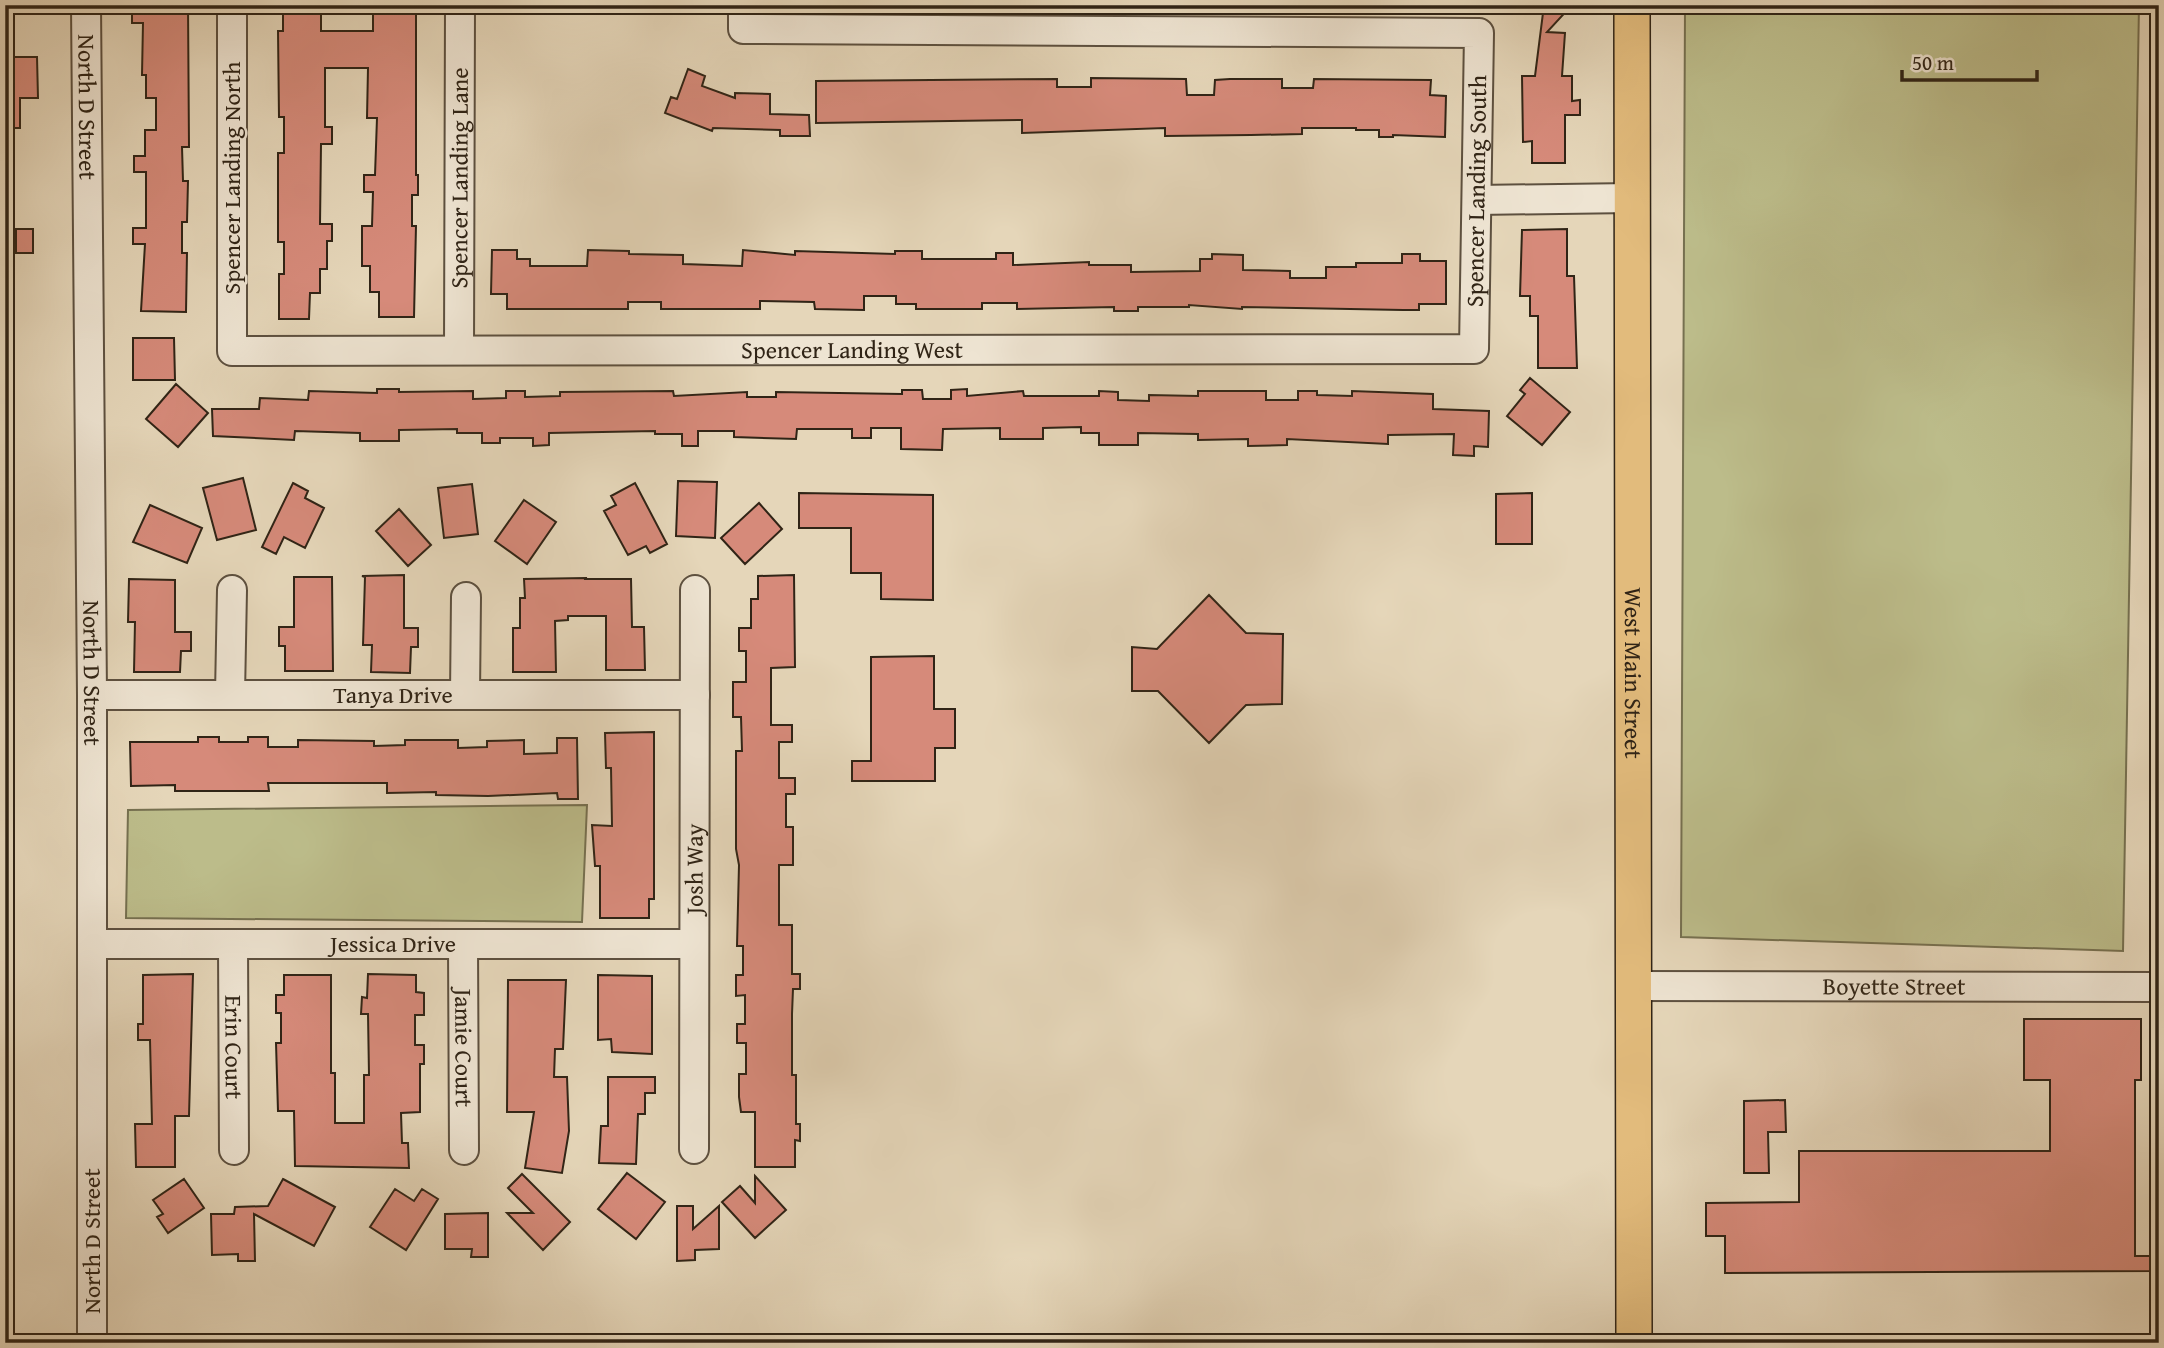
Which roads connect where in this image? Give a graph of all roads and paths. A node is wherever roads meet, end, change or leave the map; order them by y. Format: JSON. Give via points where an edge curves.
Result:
{"nodes":[{"id":1,"x":86,"y":5,"type":"edge"},
{"id":2,"x":232,"y":5,"type":"edge"},
{"id":3,"x":460,"y":5,"type":"edge"},
{"id":4,"x":743,"y":5,"type":"edge"},
{"id":5,"x":1632,"y":5,"type":"edge"},
{"id":6,"x":1632,"y":198,"type":"junction"},
{"id":7,"x":1477,"y":200,"type":"junction"},
{"id":8,"x":1474,"y":349,"type":"joint"},
{"id":9,"x":459,"y":350,"type":"junction"},
{"id":10,"x":232,"y":351,"type":"joint"},
{"id":11,"x":232,"y":590,"type":"dead end"},
{"id":12,"x":695,"y":590,"type":"dead end"},
{"id":13,"x":466,"y":597,"type":"dead end"},
{"id":14,"x":230,"y":694,"type":"junction"},
{"id":15,"x":464,"y":694,"type":"junction"},
{"id":16,"x":92,"y":695,"type":"junction"},
{"id":17,"x":695,"y":695,"type":"junction"},
{"id":18,"x":92,"y":944,"type":"junction"},
{"id":19,"x":233,"y":944,"type":"junction"},
{"id":20,"x":694,"y":944,"type":"junction"},
{"id":21,"x":463,"y":945,"type":"junction"},
{"id":22,"x":1632,"y":986,"type":"junction"},
{"id":23,"x":2159,"y":987,"type":"edge"},
{"id":24,"x":694,"y":1149,"type":"dead end"},
{"id":25,"x":233,"y":1150,"type":"dead end"},
{"id":26,"x":464,"y":1150,"type":"dead end"},
{"id":27,"x":92,"y":1343,"type":"edge"},
{"id":28,"x":1634,"y":1343,"type":"edge"}],
"edges":[{"from":1,"to":16,"type":"street","name":"North D Street"},
{"from":2,"to":10,"type":"street","name":"Spencer Landing North"},
{"from":3,"to":9,"type":"street","name":"Spencer Landing Lane"},
{"from":4,"to":7,"type":"street","name":"Spencer Landing South","via":[[743,29],[1479,33]]},
{"from":5,"to":6,"type":"main road","name":"West Main Street"},
{"from":6,"to":7,"type":"street"},
{"from":6,"to":22,"type":"main road","name":"West Main Street"},
{"from":7,"to":8,"type":"street","name":"Spencer Landing South"},
{"from":8,"to":9,"type":"street","name":"Spencer Landing West"},
{"from":9,"to":10,"type":"street","name":"Spencer Landing West"},
{"from":11,"to":14,"type":"street"},
{"from":12,"to":17,"type":"street","name":"Josh Way"},
{"from":13,"to":15,"type":"street"},
{"from":14,"to":15,"type":"street","name":"Tanya Drive"},
{"from":14,"to":16,"type":"street","name":"Tanya Drive"},
{"from":15,"to":17,"type":"street","name":"Tanya Drive"},
{"from":16,"to":18,"type":"street","name":"North D Street"},
{"from":17,"to":20,"type":"street","name":"Josh Way"},
{"from":18,"to":19,"type":"street","name":"Jessica Drive"},
{"from":18,"to":27,"type":"street","name":"North D Street"},
{"from":19,"to":21,"type":"street","name":"Jessica Drive"},
{"from":19,"to":25,"type":"street","name":"Erin Court"},
{"from":20,"to":21,"type":"street","name":"Jessica Drive"},
{"from":20,"to":24,"type":"street","name":"Josh Way"},
{"from":21,"to":26,"type":"street","name":"Jamie Court"},
{"from":22,"to":23,"type":"street","name":"Boyette Street"},
{"from":22,"to":28,"type":"main road","name":"West Main Street"}]}
